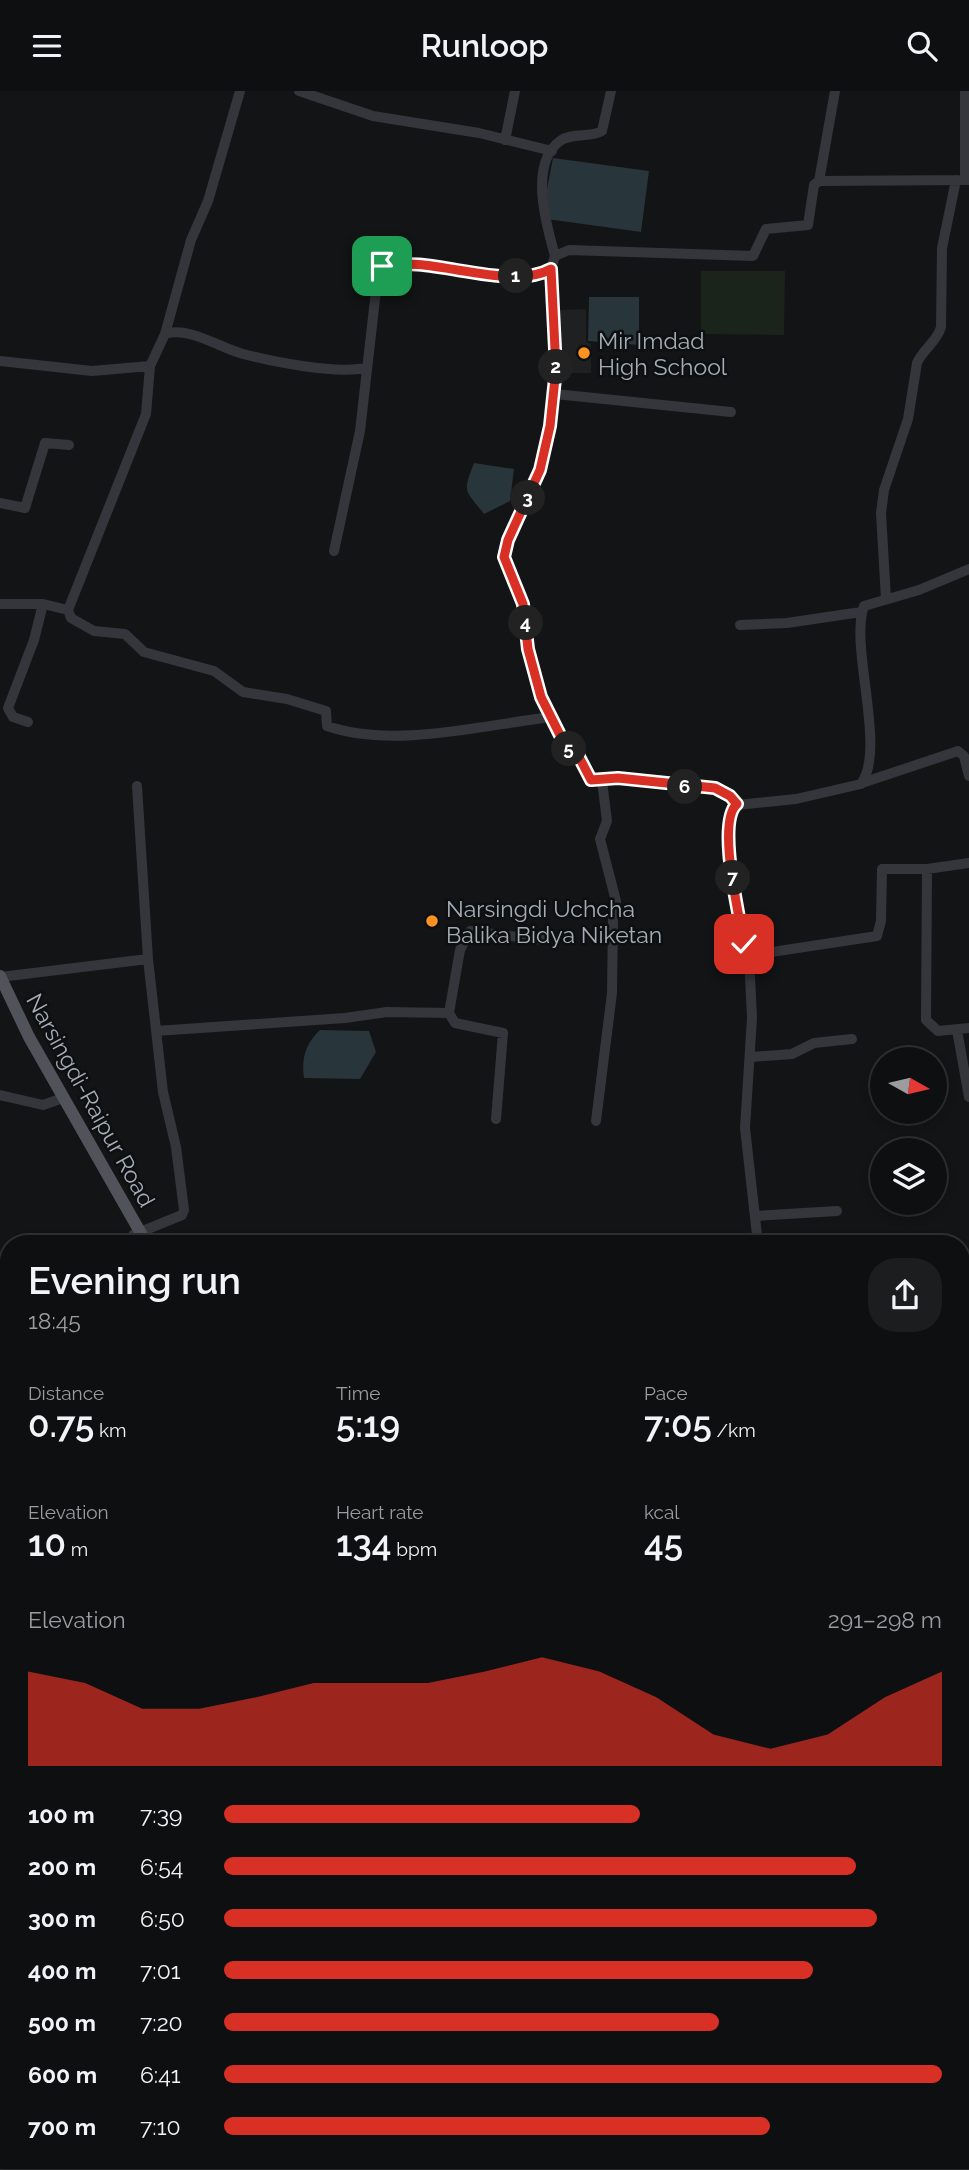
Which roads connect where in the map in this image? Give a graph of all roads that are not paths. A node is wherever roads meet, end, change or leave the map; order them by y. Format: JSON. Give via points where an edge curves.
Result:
{"nodes":[{"id":1,"x":240,"y":91,"type":"edge"},
{"id":2,"x":299,"y":91,"type":"edge"},
{"id":3,"x":515,"y":91,"type":"edge"},
{"id":4,"x":611,"y":91,"type":"edge"},
{"id":5,"x":835,"y":91,"type":"edge"},
{"id":6,"x":965,"y":91,"type":"edge"},
{"id":7,"x":505,"y":140,"type":"junction"},
{"id":8,"x":552,"y":151,"type":"junction"},
{"id":9,"x":963,"y":180,"type":"edge"},
{"id":10,"x":819,"y":181,"type":"junction"},
{"id":11,"x":555,"y":256,"type":"junction"},
{"id":12,"x":551,"y":269,"type":"junction"},
{"id":13,"x":165,"y":334,"type":"junction"},
{"id":14,"x":0,"y":361,"type":"edge"},
{"id":15,"x":150,"y":366,"type":"junction"},
{"id":16,"x":366,"y":368,"type":"junction"},
{"id":17,"x":555,"y":394,"type":"junction"},
{"id":18,"x":730,"y":412,"type":"dead end"},
{"id":19,"x":69,"y":445,"type":"dead end"},
{"id":20,"x":0,"y":503,"type":"edge"},
{"id":21,"x":334,"y":551,"type":"dead end"},
{"id":22,"x":969,"y":569,"type":"edge"},
{"id":23,"x":886,"y":600,"type":"junction"},
{"id":24,"x":0,"y":604,"type":"edge"},
{"id":25,"x":43,"y":604,"type":"junction"},
{"id":26,"x":68,"y":610,"type":"junction"},
{"id":27,"x":861,"y":612,"type":"junction"},
{"id":28,"x":740,"y":625,"type":"dead end"},
{"id":29,"x":551,"y":716,"type":"junction"},
{"id":30,"x":28,"y":722,"type":"dead end"},
{"id":31,"x":969,"y":776,"type":"edge"},
{"id":32,"x":602,"y":781,"type":"junction"},
{"id":33,"x":862,"y":784,"type":"junction"},
{"id":34,"x":137,"y":786,"type":"dead end"},
{"id":35,"x":737,"y":804,"type":"junction"},
{"id":36,"x":969,"y":863,"type":"edge"},
{"id":37,"x":927,"y":869,"type":"junction"},
{"id":38,"x":543,"y":940,"type":"dead end"},
{"id":39,"x":747,"y":956,"type":"junction"},
{"id":40,"x":148,"y":959,"type":"junction"},
{"id":41,"x":0,"y":977,"type":"edge"},
{"id":42,"x":0,"y":995,"type":"edge"},
{"id":43,"x":449,"y":1013,"type":"junction"},
{"id":44,"x":969,"y":1027,"type":"edge"},
{"id":45,"x":957,"y":1030,"type":"junction"},
{"id":46,"x":156,"y":1031,"type":"junction"},
{"id":47,"x":852,"y":1039,"type":"dead end"},
{"id":48,"x":750,"y":1057,"type":"junction"},
{"id":49,"x":0,"y":1095,"type":"edge"},
{"id":50,"x":969,"y":1097,"type":"edge"},
{"id":51,"x":59,"y":1100,"type":"junction"},
{"id":52,"x":496,"y":1119,"type":"dead end"},
{"id":53,"x":596,"y":1121,"type":"dead end"},
{"id":54,"x":837,"y":1211,"type":"dead end"},
{"id":55,"x":755,"y":1216,"type":"junction"},
{"id":56,"x":136,"y":1235,"type":"edge"},
{"id":57,"x":141,"y":1235,"type":"edge"},
{"id":58,"x":757,"y":1235,"type":"edge"}],
"edges":[{"from":1,"to":13,"type":"street"},
{"from":2,"to":7,"type":"street","via":[[373,116]]},
{"from":3,"to":7,"type":"street"},
{"from":4,"to":8,"type":"street","via":[[602,131],[560,141]]},
{"from":5,"to":10,"type":"street"},
{"from":6,"to":9,"type":"street"},
{"from":7,"to":8,"type":"street"},
{"from":8,"to":11,"type":"street","via":[[541,207]]},
{"from":9,"to":10,"type":"street"},
{"from":9,"to":23,"type":"street","via":[[942,248],[941,327],[917,363],[904,433],[884,490]]},
{"from":10,"to":11,"type":"street","via":[[814,185],[807,225],[766,229],[752,256],[604,249],[569,250]]},
{"from":11,"to":12,"type":"street"},
{"from":12,"to":16,"type":"street","via":[[509,276],[412,263],[382,266]]},
{"from":12,"to":17,"type":"street"},
{"from":13,"to":15,"type":"street"},
{"from":13,"to":16,"type":"street","via":[[198,337],[282,362]]},
{"from":14,"to":15,"type":"street","via":[[92,371]]},
{"from":15,"to":26,"type":"street","via":[[146,414]]},
{"from":16,"to":21,"type":"street","via":[[360,431]]},
{"from":17,"to":18,"type":"street"},
{"from":17,"to":29,"type":"street","via":[[540,470],[504,557],[523,604],[528,649]]},
{"from":19,"to":20,"type":"street","via":[[45,443],[25,508]]},
{"from":22,"to":23,"type":"street"},
{"from":23,"to":27,"type":"street","via":[[864,606]]},
{"from":24,"to":25,"type":"street"},
{"from":25,"to":26,"type":"street"},
{"from":25,"to":30,"type":"street","via":[[8,708],[13,717]]},
{"from":26,"to":29,"type":"street","via":[[71,618],[94,631],[125,634],[144,652],[214,671],[243,692],[326,711],[327,726],[340,730],[405,736]]},
{"from":27,"to":28,"type":"street"},
{"from":27,"to":33,"type":"street","via":[[869,740]]},
{"from":29,"to":32,"type":"street","via":[[591,780]]},
{"from":31,"to":33,"type":"street","via":[[958,751]]},
{"from":32,"to":35,"type":"street","via":[[618,778],[715,788]]},
{"from":32,"to":53,"type":"street","via":[[607,821],[600,839],[616,901],[612,993]]},
{"from":33,"to":35,"type":"street","via":[[796,799]]},
{"from":34,"to":40,"type":"street"},
{"from":35,"to":39,"type":"street","via":[[728,825]]},
{"from":36,"to":37,"type":"street"},
{"from":37,"to":39,"type":"street","via":[[882,869],[877,936]]},
{"from":37,"to":45,"type":"street","via":[[926,1019],[933,1029]]},
{"from":38,"to":43,"type":"street","via":[[470,931],[460,950]]},
{"from":39,"to":48,"type":"street","via":[[752,997]]},
{"from":40,"to":41,"type":"street"},
{"from":40,"to":46,"type":"street"},
{"from":41,"to":51,"type":"main road","name":"Narsingdi-Raipur Road"},
{"from":42,"to":51,"type":"main road","name":"Narsingdi-Raipur Road"},
{"from":43,"to":46,"type":"street","via":[[387,1012]]},
{"from":43,"to":52,"type":"street","via":[[455,1023],[503,1033]]},
{"from":44,"to":45,"type":"street"},
{"from":45,"to":50,"type":"street"},
{"from":46,"to":57,"type":"street","via":[[184,1210]]},
{"from":47,"to":48,"type":"street","via":[[814,1043],[792,1054]]},
{"from":48,"to":55,"type":"street","via":[[745,1128]]},
{"from":49,"to":51,"type":"street","via":[[43,1105]]},
{"from":51,"to":56,"type":"main road","name":"Narsingdi-Raipur Road"},
{"from":54,"to":55,"type":"street"},
{"from":55,"to":58,"type":"street"}]}
